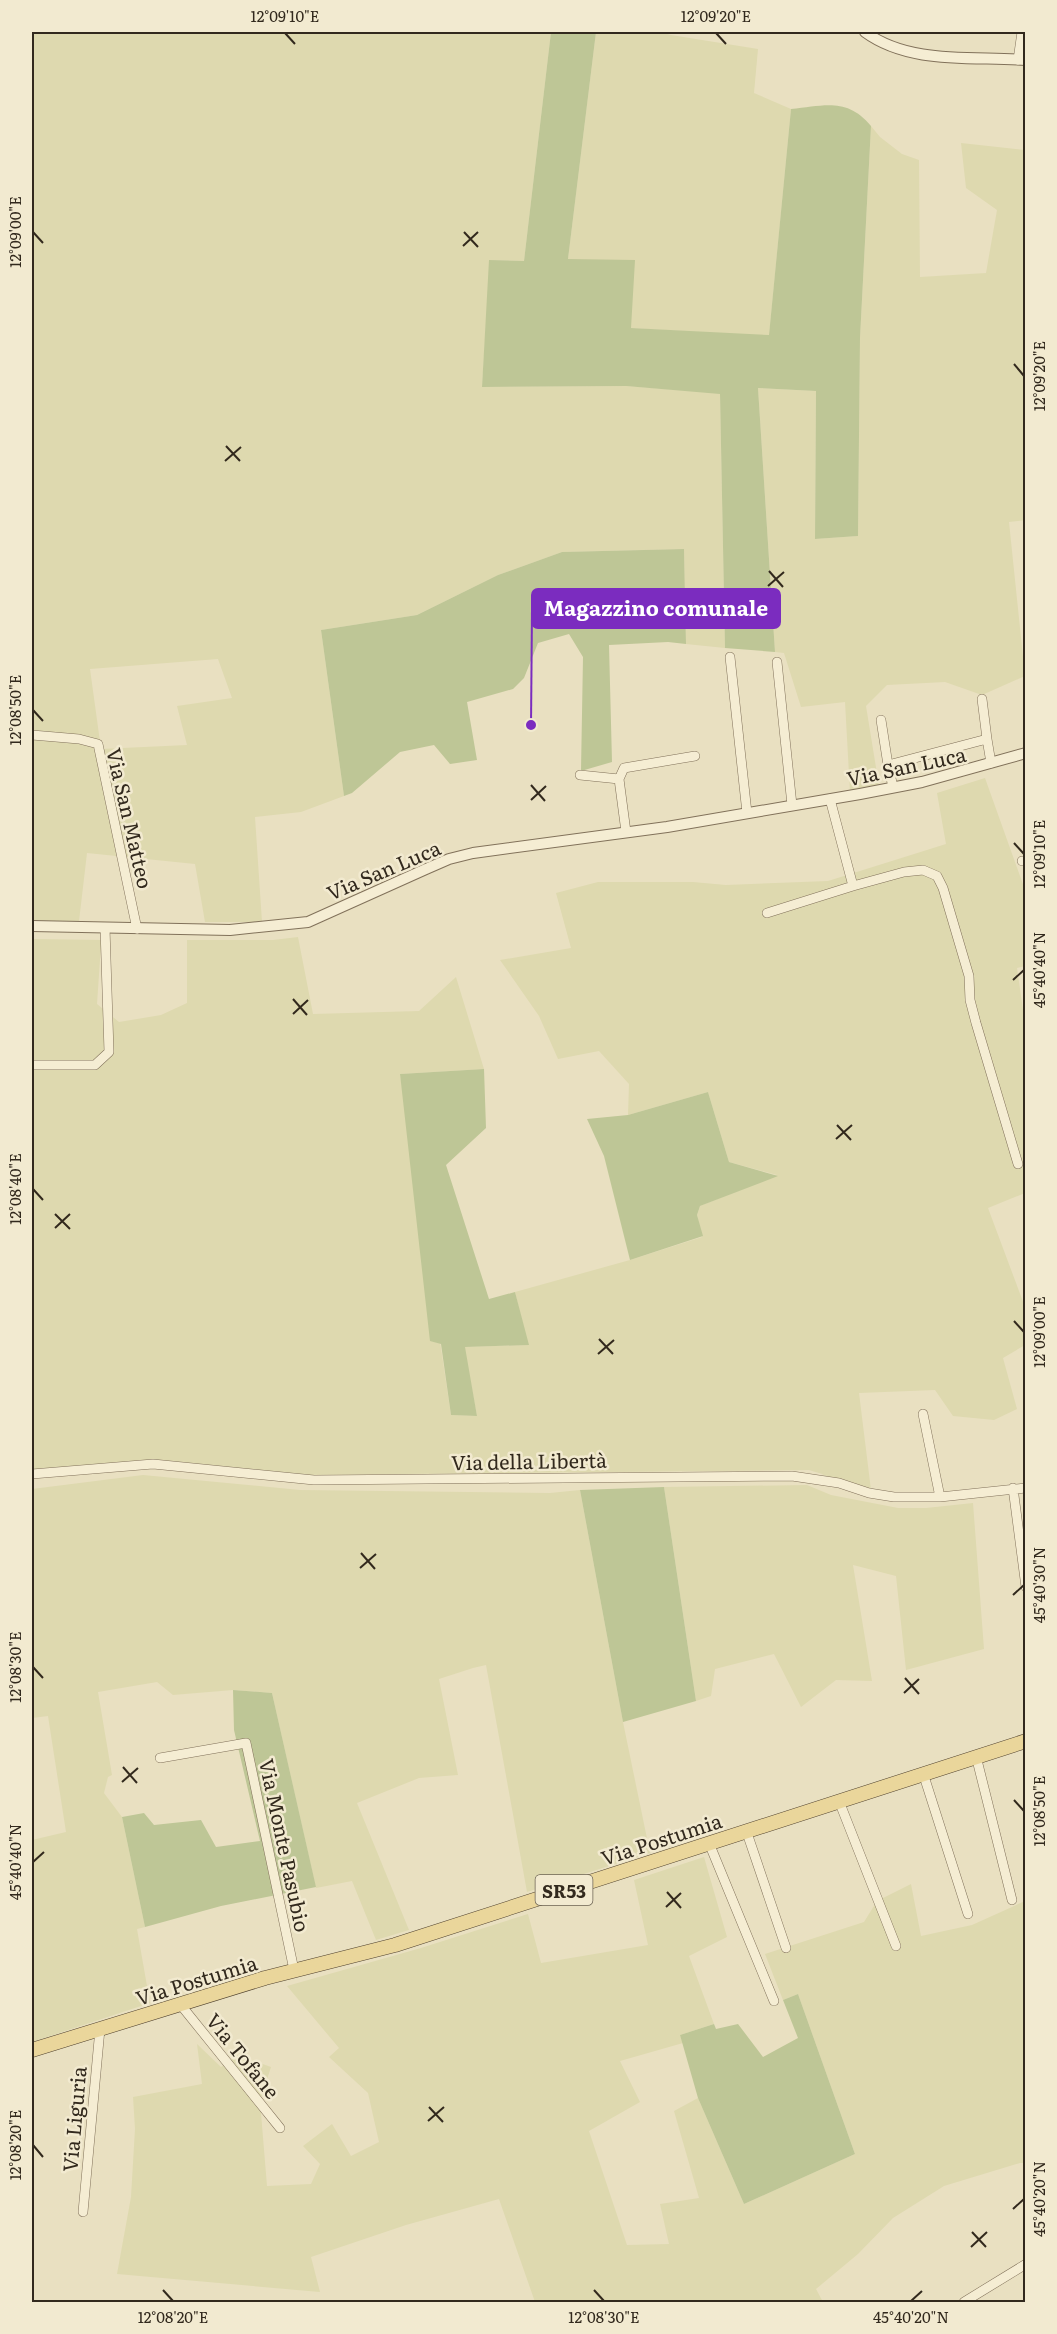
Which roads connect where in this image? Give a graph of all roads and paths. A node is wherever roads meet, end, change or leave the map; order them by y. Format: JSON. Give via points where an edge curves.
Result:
{"nodes":[{"id":1,"x":866,"y":32,"type":"edge"},
{"id":2,"x":1022,"y":32,"type":"edge"},
{"id":3,"x":1022,"y":60,"type":"edge"},
{"id":4,"x":730,"y":657,"type":"dead end"},
{"id":5,"x":777,"y":662,"type":"dead end"},
{"id":6,"x":982,"y":699,"type":"dead end"},
{"id":7,"x":881,"y":720,"type":"dead end"},
{"id":8,"x":32,"y":735,"type":"edge"},
{"id":9,"x":987,"y":739,"type":"junction"},
{"id":10,"x":1026,"y":753,"type":"edge"},
{"id":11,"x":695,"y":756,"type":"dead end"},
{"id":12,"x":991,"y":763,"type":"junction"},
{"id":13,"x":888,"y":765,"type":"junction"},
{"id":14,"x":580,"y":775,"type":"dead end"},
{"id":15,"x":619,"y":779,"type":"junction"},
{"id":16,"x":893,"y":787,"type":"junction"},
{"id":17,"x":830,"y":799,"type":"junction"},
{"id":18,"x":792,"y":805,"type":"junction"},
{"id":19,"x":747,"y":813,"type":"junction"},
{"id":20,"x":626,"y":832,"type":"junction"},
{"id":21,"x":853,"y":886,"type":"junction"},
{"id":22,"x":767,"y":913,"type":"dead end"},
{"id":23,"x":32,"y":926,"type":"edge"},
{"id":24,"x":105,"y":928,"type":"junction"},
{"id":25,"x":137,"y":929,"type":"junction"},
{"id":26,"x":32,"y":1065,"type":"edge"},
{"id":27,"x":1018,"y":1164,"type":"dead end"},
{"id":28,"x":923,"y":1414,"type":"dead end"},
{"id":29,"x":32,"y":1474,"type":"edge"},
{"id":30,"x":1013,"y":1488,"type":"junction"},
{"id":31,"x":1026,"y":1488,"type":"edge"},
{"id":32,"x":940,"y":1497,"type":"junction"},
{"id":33,"x":1026,"y":1587,"type":"edge"},
{"id":34,"x":1026,"y":1741,"type":"edge"},
{"id":35,"x":976,"y":1756,"type":"junction"},
{"id":36,"x":160,"y":1758,"type":"dead end"},
{"id":37,"x":922,"y":1773,"type":"junction"},
{"id":38,"x":838,"y":1800,"type":"junction"},
{"id":39,"x":747,"y":1830,"type":"junction"},
{"id":40,"x":709,"y":1843,"type":"junction"},
{"id":41,"x":1012,"y":1900,"type":"dead end"},
{"id":42,"x":968,"y":1914,"type":"dead end"},
{"id":43,"x":896,"y":1946,"type":"dead end"},
{"id":44,"x":786,"y":1948,"type":"dead end"},
{"id":45,"x":294,"y":1970,"type":"junction"},
{"id":46,"x":774,"y":2001,"type":"dead end"},
{"id":47,"x":180,"y":2004,"type":"junction"},
{"id":48,"x":100,"y":2029,"type":"junction"},
{"id":49,"x":32,"y":2050,"type":"edge"},
{"id":50,"x":280,"y":2128,"type":"dead end"},
{"id":51,"x":83,"y":2212,"type":"dead end"},
{"id":52,"x":1026,"y":2265,"type":"edge"},
{"id":53,"x":964,"y":2302,"type":"edge"}],
"edges":[{"from":1,"to":3,"type":"street","via":[[881,42],[923,55]]},
{"from":2,"to":3,"type":"street"},
{"from":4,"to":19,"type":"street"},
{"from":5,"to":18,"type":"street"},
{"from":6,"to":9,"type":"street"},
{"from":7,"to":13,"type":"street"},
{"from":8,"to":25,"type":"street","name":"Via San Matteo","via":[[98,744]]},
{"from":9,"to":12,"type":"street"},
{"from":9,"to":13,"type":"street"},
{"from":10,"to":12,"type":"street","name":"Via San Luca"},
{"from":11,"to":15,"type":"street","via":[[624,768]]},
{"from":12,"to":16,"type":"street","name":"Via San Luca"},
{"from":13,"to":16,"type":"street"},
{"from":14,"to":15,"type":"street"},
{"from":15,"to":20,"type":"street"},
{"from":16,"to":17,"type":"street","name":"Via San Luca"},
{"from":17,"to":18,"type":"street","name":"Via San Luca"},
{"from":17,"to":21,"type":"street"},
{"from":18,"to":19,"type":"street","name":"Via San Luca"},
{"from":19,"to":20,"type":"street","name":"Via San Luca"},
{"from":20,"to":25,"type":"street","name":"Via San Luca","via":[[449,859],[308,922],[230,930]]},
{"from":21,"to":22,"type":"street"},
{"from":21,"to":27,"type":"street","via":[[904,872],[923,870],[937,876],[969,975],[970,1000]]},
{"from":23,"to":24,"type":"street","name":"Via San Luca"},
{"from":24,"to":25,"type":"street","name":"Via San Luca"},
{"from":24,"to":26,"type":"street","via":[[109,1052],[95,1065]]},
{"from":28,"to":32,"type":"street"},
{"from":29,"to":32,"type":"street","name":"Via della Libertà","via":[[153,1464],[314,1480],[792,1476],[894,1497]]},
{"from":30,"to":31,"type":"street","name":"Via della Libertà"},
{"from":30,"to":32,"type":"street","name":"Via della Libertà"},
{"from":30,"to":33,"type":"street"},
{"from":34,"to":35,"type":"main road","name":"Via Postumia","number":"SR53"},
{"from":35,"to":37,"type":"main road","name":"Via Postumia","number":"SR53"},
{"from":35,"to":41,"type":"street"},
{"from":36,"to":45,"type":"street","name":"Via Monte Pasubio","via":[[246,1743]]},
{"from":37,"to":38,"type":"main road","name":"Via Postumia","number":"SR53"},
{"from":37,"to":42,"type":"street"},
{"from":38,"to":39,"type":"main road","name":"Via Postumia","number":"SR53"},
{"from":38,"to":43,"type":"street"},
{"from":39,"to":40,"type":"main road","name":"Via Postumia","number":"SR53"},
{"from":39,"to":44,"type":"street"},
{"from":40,"to":45,"type":"main road","name":"Via Postumia","number":"SR53","via":[[395,1945]]},
{"from":40,"to":46,"type":"street"},
{"from":45,"to":47,"type":"main road","name":"Via Postumia","number":"SR53"},
{"from":47,"to":48,"type":"main road","name":"Via Postumia","number":"SR53"},
{"from":47,"to":50,"type":"street","name":"Via Tofane"},
{"from":48,"to":49,"type":"main road","number":"SR53"},
{"from":48,"to":51,"type":"street","name":"Via Liguria"},
{"from":52,"to":53,"type":"street"}]}
